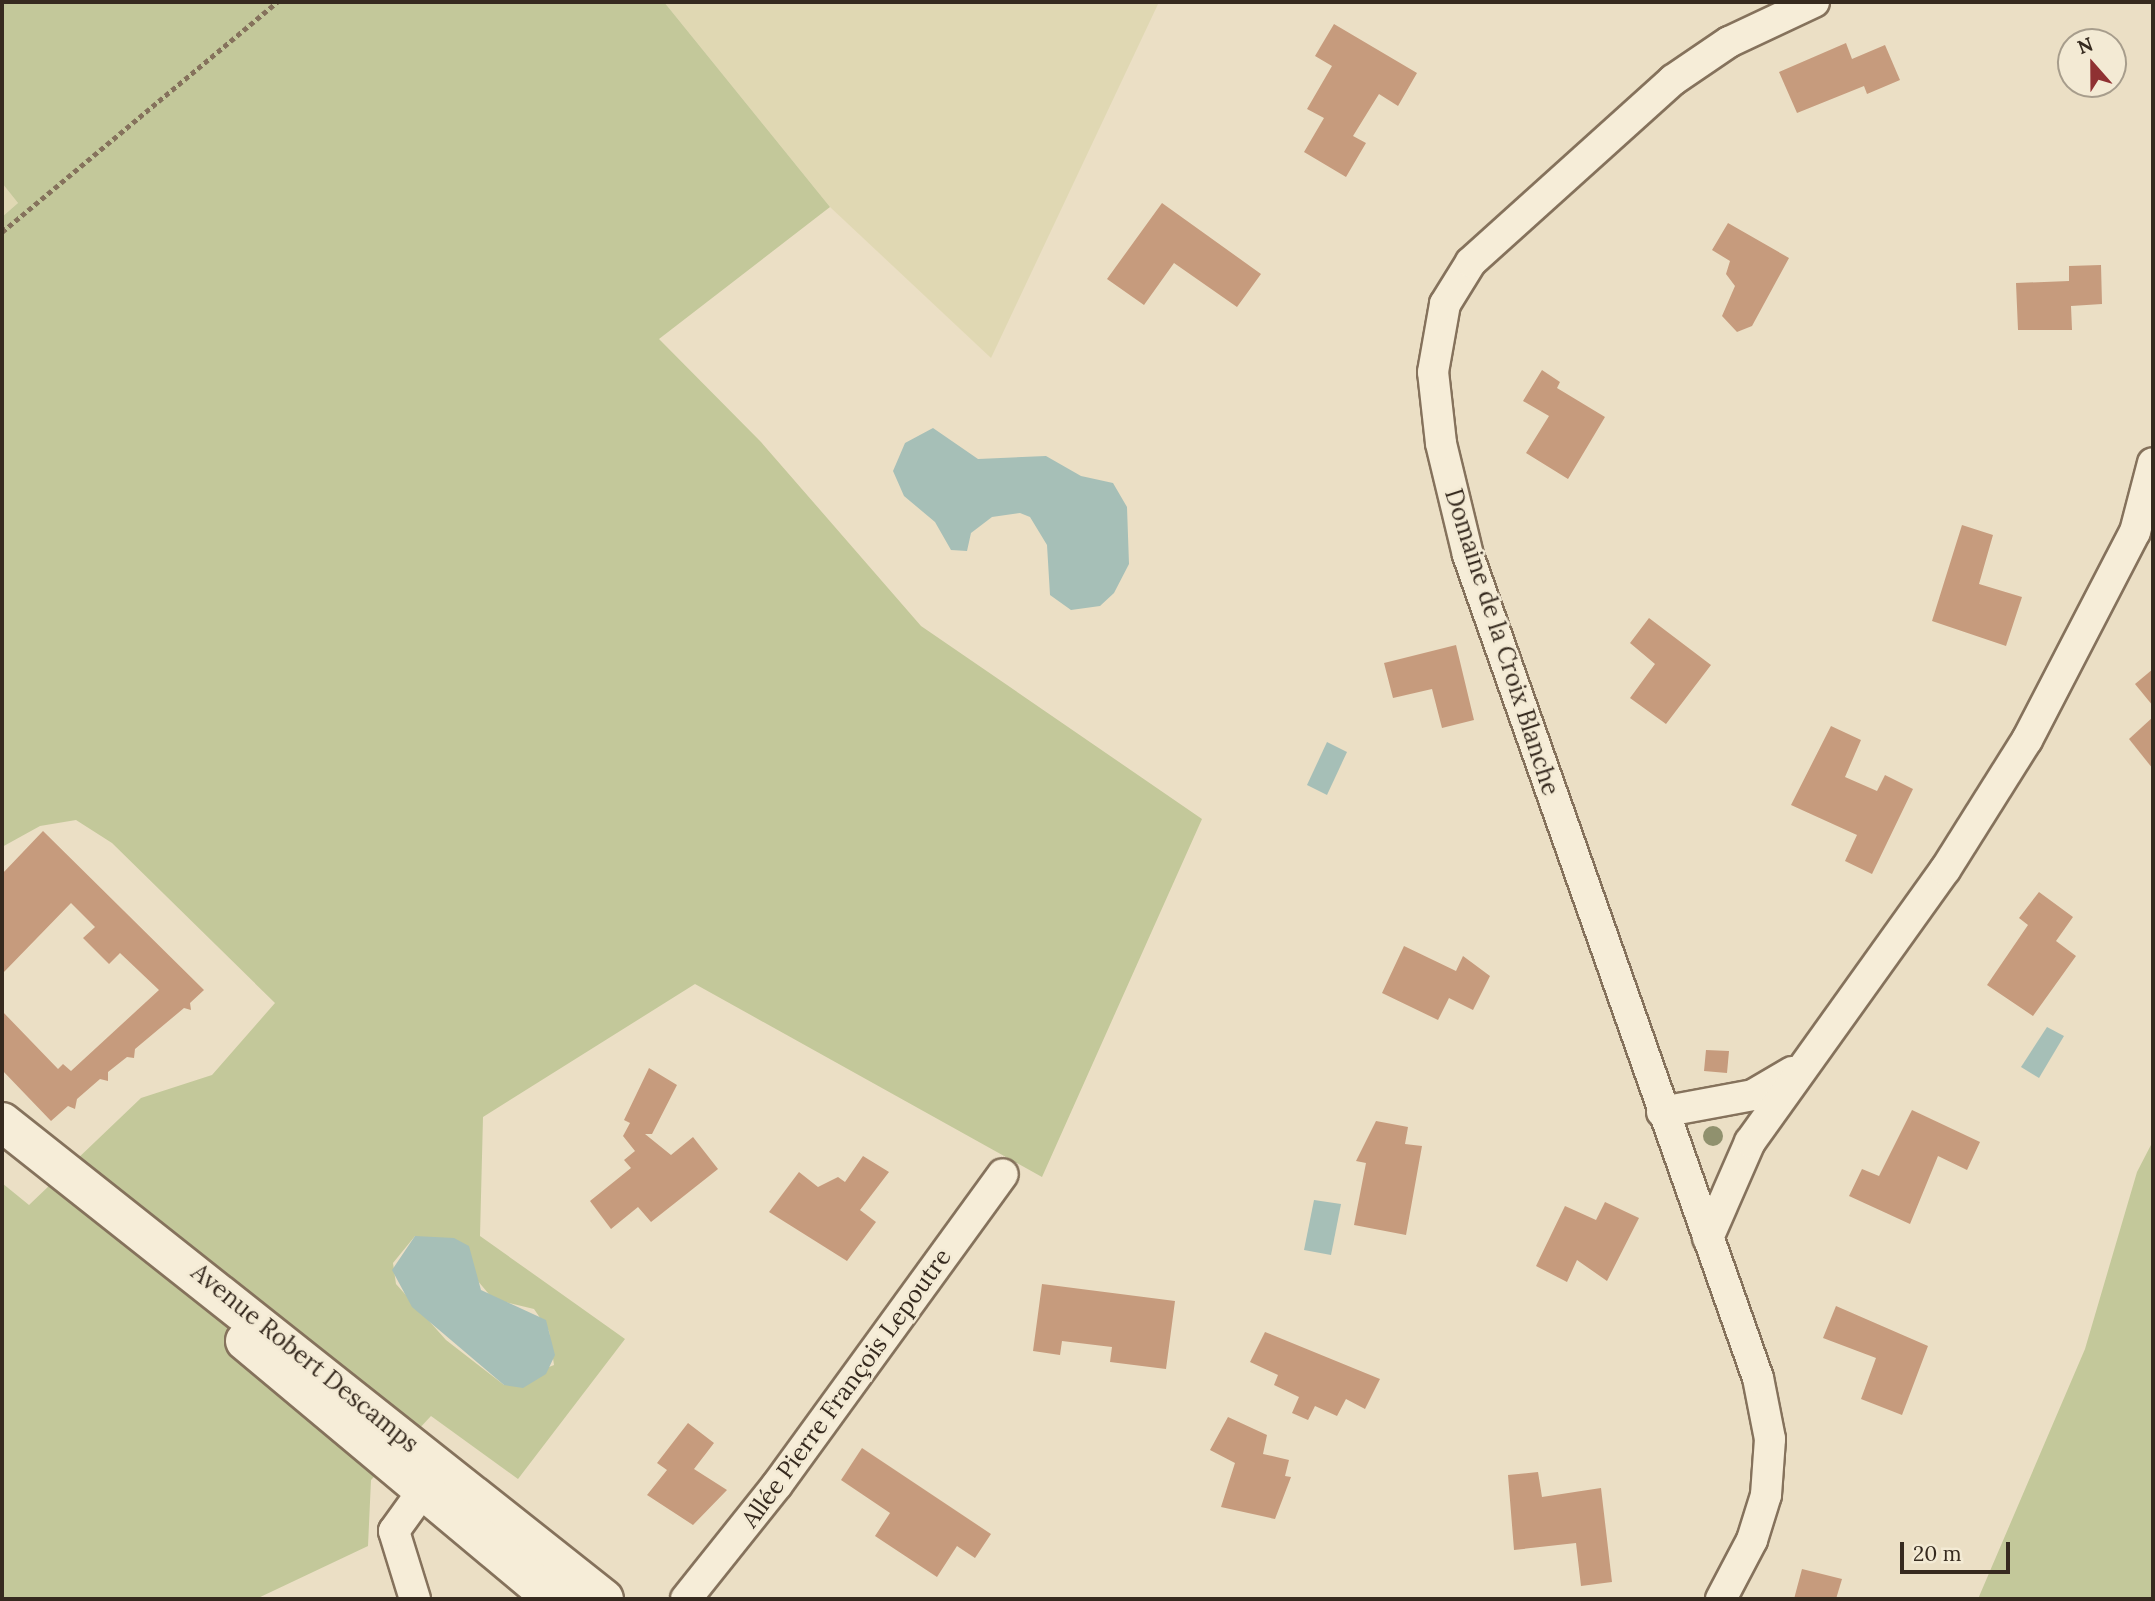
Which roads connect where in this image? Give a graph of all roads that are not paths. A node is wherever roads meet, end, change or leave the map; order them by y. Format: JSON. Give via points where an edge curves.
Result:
{"nodes":[{"id":1,"x":1814,"y":2,"type":"edge"},
{"id":2,"x":2153,"y":463,"type":"edge"},
{"id":3,"x":1801,"y":1066,"type":"junction"},
{"id":4,"x":1662,"y":1112,"type":"junction"},
{"id":5,"x":2,"y":1124,"type":"edge"},
{"id":6,"x":1003,"y":1174,"type":"dead end"},
{"id":7,"x":1708,"y":1238,"type":"junction"},
{"id":8,"x":431,"y":1479,"type":"junction"},
{"id":9,"x":415,"y":1599,"type":"edge"},
{"id":10,"x":554,"y":1599,"type":"edge"},
{"id":11,"x":604,"y":1599,"type":"edge"},
{"id":12,"x":686,"y":1599,"type":"edge"},
{"id":13,"x":1721,"y":1599,"type":"edge"}],
"edges":[{"from":1,"to":4,"type":"street","name":"Domaine de la Croix Blanche","via":[[1729,42],[1673,80],[1480,253],[1449,294],[1435,351],[1437,422],[1468,555]]},
{"from":2,"to":3,"type":"street","via":[[2135,532],[2014,763],[1945,870]]},
{"from":3,"to":4,"type":"street","via":[[1753,1095]]},
{"from":3,"to":7,"type":"street","via":[[1738,1163]]},
{"from":4,"to":7,"type":"street","name":"Domaine de la Croix Blanche"},
{"from":5,"to":8,"type":"main road","name":"Avenue Robert Descamps"},
{"from":6,"to":12,"type":"street","name":"Allée Pierre François Lepoutre"},
{"from":7,"to":13,"type":"street","name":"Domaine de la Croix Blanche","via":[[1758,1378],[1770,1438],[1760,1520]]},
{"from":8,"to":9,"type":"street","via":[[394,1531]]},
{"from":8,"to":10,"type":"main road","name":"Avenue Robert Descamps"},
{"from":8,"to":11,"type":"main road","name":"Avenue Robert Descamps"}]}
